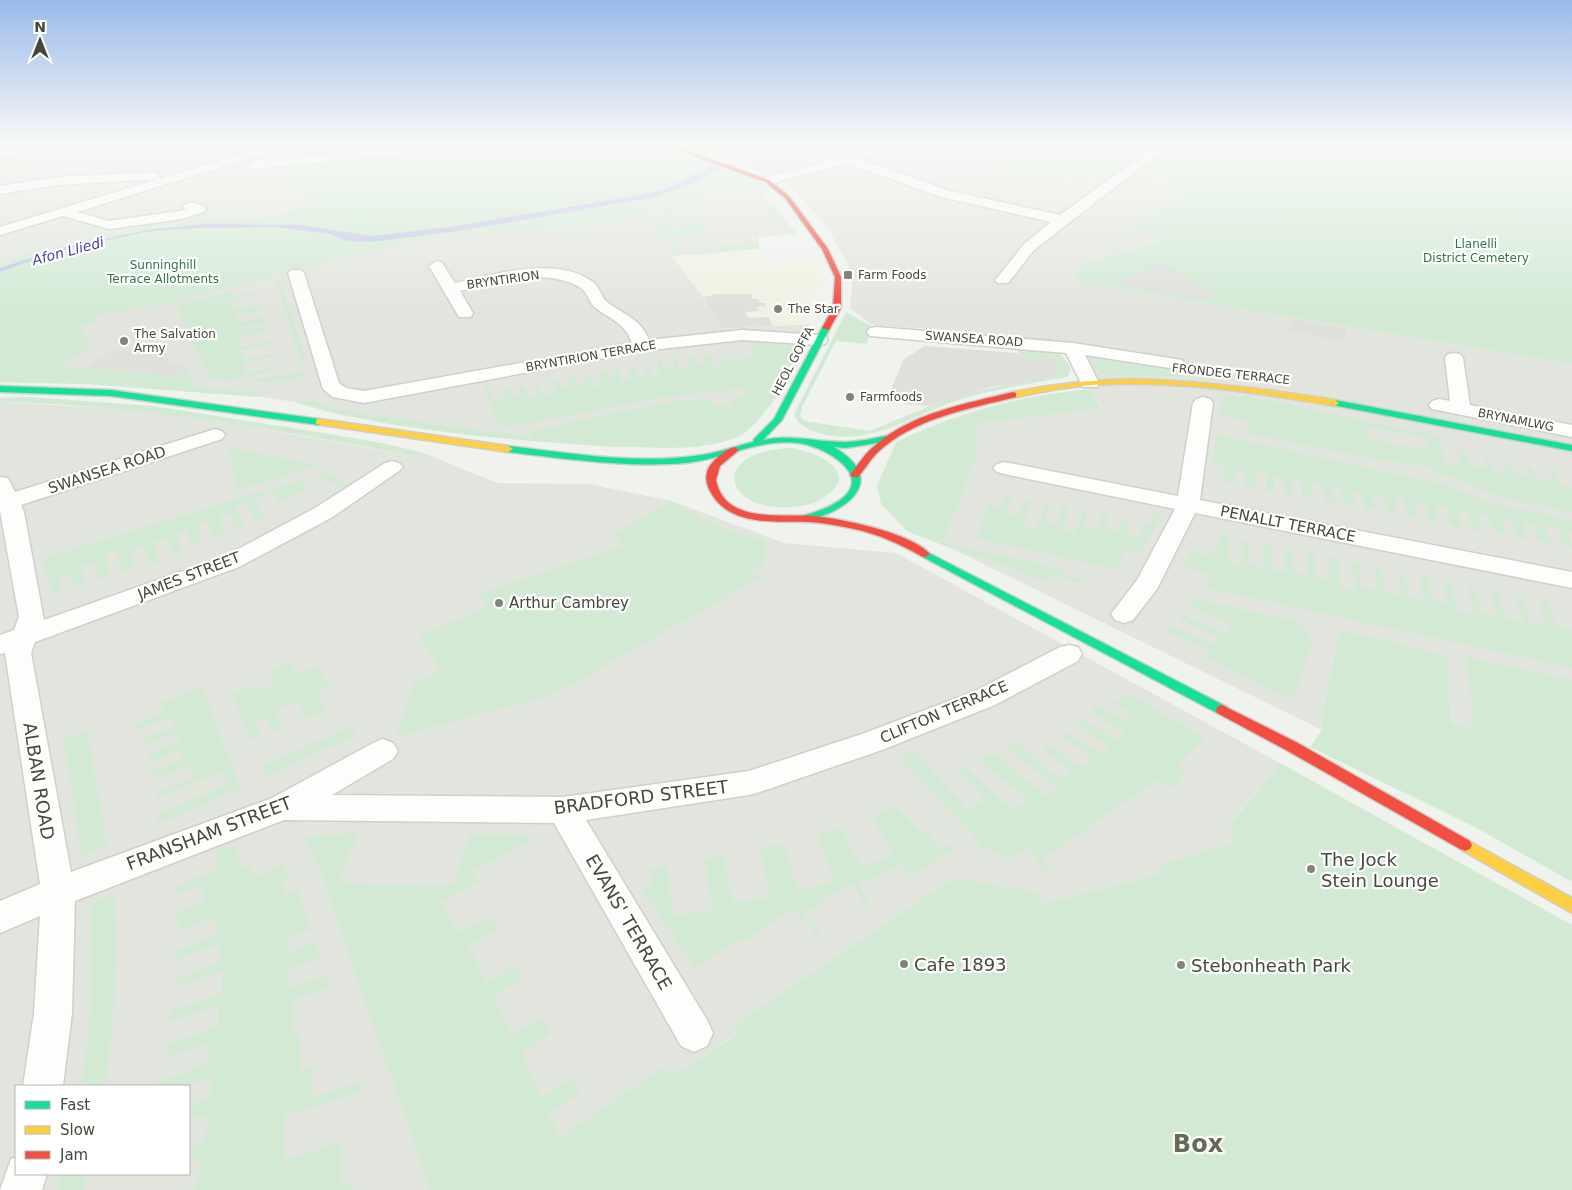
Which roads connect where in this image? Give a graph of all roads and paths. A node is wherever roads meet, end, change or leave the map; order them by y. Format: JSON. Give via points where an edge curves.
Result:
{"nodes":[{"id":1,"x":104,"y":200,"type":"edge"},
{"id":2,"x":789,"y":200,"type":"edge"},
{"id":3,"x":971,"y":200,"type":"edge"},
{"id":4,"x":1090,"y":200,"type":"edge"},
{"id":5,"x":190,"y":206,"type":"dead end"},
{"id":6,"x":64,"y":212,"type":"junction"},
{"id":7,"x":1062,"y":220,"type":"junction"},
{"id":8,"x":0,"y":231,"type":"edge"},
{"id":9,"x":437,"y":266,"type":"dead end"},
{"id":10,"x":296,"y":273,"type":"dead end"},
{"id":11,"x":1003,"y":280,"type":"dead end"},
{"id":12,"x":451,"y":288,"type":"junction"},
{"id":13,"x":482,"y":309,"type":"dead end"},
{"id":14,"x":466,"y":313,"type":"junction"},
{"id":15,"x":446,"y":317,"type":"dead end"},
{"id":16,"x":876,"y":332,"type":"dead end"},
{"id":17,"x":820,"y":340,"type":"junction"},
{"id":18,"x":642,"y":346,"type":"junction"},
{"id":19,"x":1073,"y":348,"type":"junction"},
{"id":20,"x":1454,"y":358,"type":"dead end"},
{"id":21,"x":1176,"y":364,"type":"dead end"},
{"id":22,"x":1090,"y":383,"type":"junction"},
{"id":23,"x":0,"y":389,"type":"edge"},
{"id":24,"x":1203,"y":403,"type":"dead end"},
{"id":25,"x":1439,"y":405,"type":"dead end"},
{"id":26,"x":1461,"y":409,"type":"junction"},
{"id":27,"x":778,"y":420,"type":"junction"},
{"id":28,"x":1572,"y":431,"type":"edge"},
{"id":29,"x":215,"y":435,"type":"dead end"},
{"id":30,"x":890,"y":438,"type":"junction"},
{"id":31,"x":803,"y":440,"type":"junction"},
{"id":32,"x":757,"y":441,"type":"junction"},
{"id":33,"x":818,"y":444,"type":"junction"},
{"id":34,"x":1572,"y":448,"type":"edge"},
{"id":35,"x":734,"y":450,"type":"junction"},
{"id":36,"x":625,"y":460,"type":"junction"},
{"id":37,"x":392,"y":467,"type":"dead end"},
{"id":38,"x":1004,"y":468,"type":"dead end"},
{"id":39,"x":676,"y":471,"type":"dead end"},
{"id":40,"x":855,"y":475,"type":"junction"},
{"id":41,"x":853,"y":490,"type":"junction"},
{"id":42,"x":3,"y":496,"type":"edge"},
{"id":43,"x":862,"y":505,"type":"dead end"},
{"id":44,"x":1188,"y":505,"type":"junction"},
{"id":45,"x":872,"y":518,"type":"dead end"},
{"id":46,"x":805,"y":519,"type":"junction"},
{"id":47,"x":890,"y":535,"type":"junction"},
{"id":48,"x":1572,"y":580,"type":"edge"},
{"id":49,"x":1124,"y":614,"type":"dead end"},
{"id":50,"x":13,"y":641,"type":"edge"},
{"id":51,"x":1069,"y":654,"type":"dead end"},
{"id":52,"x":872,"y":742,"type":"joint"},
{"id":53,"x":382,"y":752,"type":"dead end"},
{"id":54,"x":283,"y":807,"type":"junction"},
{"id":55,"x":563,"y":810,"type":"junction"},
{"id":56,"x":58,"y":892,"type":"junction"},
{"id":57,"x":1572,"y":906,"type":"edge"},
{"id":58,"x":0,"y":917,"type":"edge"},
{"id":59,"x":694,"y":1033,"type":"dead end"},
{"id":60,"x":43,"y":1085,"type":"edge"},
{"id":61,"x":26,"y":1175,"type":"edge"},
{"id":62,"x":22,"y":1190,"type":"edge"}],
"edges":[{"from":1,"to":6,"type":"street"},
{"from":2,"to":17,"type":"street","name":"HEOL GOFFA","via":[[825,248],[838,277],[838,305]]},
{"from":3,"to":7,"type":"street"},
{"from":4,"to":7,"type":"street"},
{"from":5,"to":6,"type":"street","via":[[199,209],[182,215],[109,225]]},
{"from":6,"to":8,"type":"street"},
{"from":7,"to":11,"type":"street","via":[[1029,247]]},
{"from":9,"to":12,"type":"street","name":"BRYNTIRION"},
{"from":10,"to":18,"type":"street","name":"BRYNTIRION TERRACE","via":[[330,385],[340,393],[364,397]]},
{"from":12,"to":14,"type":"street","name":"BRYNTIRION"},
{"from":12,"to":18,"type":"street","name":"BRYNTIRION","via":[[520,275],[567,276],[590,287],[599,303],[636,328]]},
{"from":13,"to":14,"type":"street","name":"BRYNTIRION"},
{"from":14,"to":15,"type":"street","name":"BRYNTIRION"},
{"from":16,"to":19,"type":"street","name":"SWANSEA ROAD"},
{"from":17,"to":18,"type":"street","name":"BRYNTIRION TERRACE","via":[[742,335]]},
{"from":17,"to":27,"type":"street","name":"HEOL GOFFA"},
{"from":19,"to":21,"type":"street","name":"SWANSEA ROAD"},
{"from":19,"to":22,"type":"street"},
{"from":20,"to":26,"type":"street","name":"BRYNAMLWG"},
{"from":22,"to":30,"type":"street","name":"FRONDEG TERRACE","via":[[988,399],[945,413]]},
{"from":22,"to":34,"type":"street","name":"FRONDEG TERRACE","via":[[1192,382],[1258,389]]},
{"from":23,"to":36,"type":"street","via":[[198,403],[448,442]]},
{"from":24,"to":44,"type":"street"},
{"from":25,"to":26,"type":"street","name":"BRYNAMLWG"},
{"from":26,"to":28,"type":"street","name":"BRYNAMLWG"},
{"from":27,"to":31,"type":"street","name":"HEOL GOFFA","via":[[786,430]]},
{"from":27,"to":32,"type":"street","name":"HEOL GOFFA"},
{"from":29,"to":42,"type":"street","name":"SWANSEA ROAD"},
{"from":30,"to":33,"type":"street","name":"FRONDEG TERRACE","via":[[846,445]]},
{"from":30,"to":40,"type":"street","name":"FRONDEG TERRACE"},
{"from":31,"to":32,"type":"street"},
{"from":31,"to":33,"type":"street"},
{"from":32,"to":35,"type":"street"},
{"from":33,"to":40,"type":"street","via":[[843,457]]},
{"from":35,"to":36,"type":"street","via":[[695,459]]},
{"from":35,"to":46,"type":"street","via":[[720,459],[706,482],[717,498],[732,509],[754,517],[779,521]]},
{"from":36,"to":39,"type":"street"},
{"from":37,"to":50,"type":"street","name":"JAMES STREET","via":[[323,513],[231,562]]},
{"from":38,"to":44,"type":"street","name":"PENALLT TERRACE"},
{"from":40,"to":41,"type":"street"},
{"from":41,"to":43,"type":"street"},
{"from":41,"to":46,"type":"street","via":[[844,502]]},
{"from":42,"to":50,"type":"street","name":"ALBAN ROAD","via":[[21,550],[32,617]]},
{"from":44,"to":48,"type":"street","name":"PENALLT TERRACE"},
{"from":44,"to":49,"type":"street","via":[[1148,583]]},
{"from":45,"to":47,"type":"street"},
{"from":46,"to":47,"type":"street","via":[[847,524]]},
{"from":47,"to":57,"type":"street","via":[[1291,746]]},
{"from":50,"to":56,"type":"street","name":"ALBAN ROAD","via":[[18,653]]},
{"from":51,"to":52,"type":"street","name":"CLIFTON TERRACE","via":[[985,698]]},
{"from":52,"to":55,"type":"street","name":"BRADFORD STREET","via":[[749,783]]},
{"from":53,"to":54,"type":"street","name":"FRANSHAM STREET"},
{"from":54,"to":55,"type":"street","name":"BRADFORD STREET"},
{"from":54,"to":56,"type":"street","name":"FRANSHAM STREET"},
{"from":55,"to":59,"type":"street","name":"EVANS' TERRACE"},
{"from":56,"to":58,"type":"street","name":"FRANSHAM STREET"},
{"from":56,"to":60,"type":"street","name":"ALBAN ROAD","via":[[53,1014]]},
{"from":61,"to":62,"type":"street"}]}
